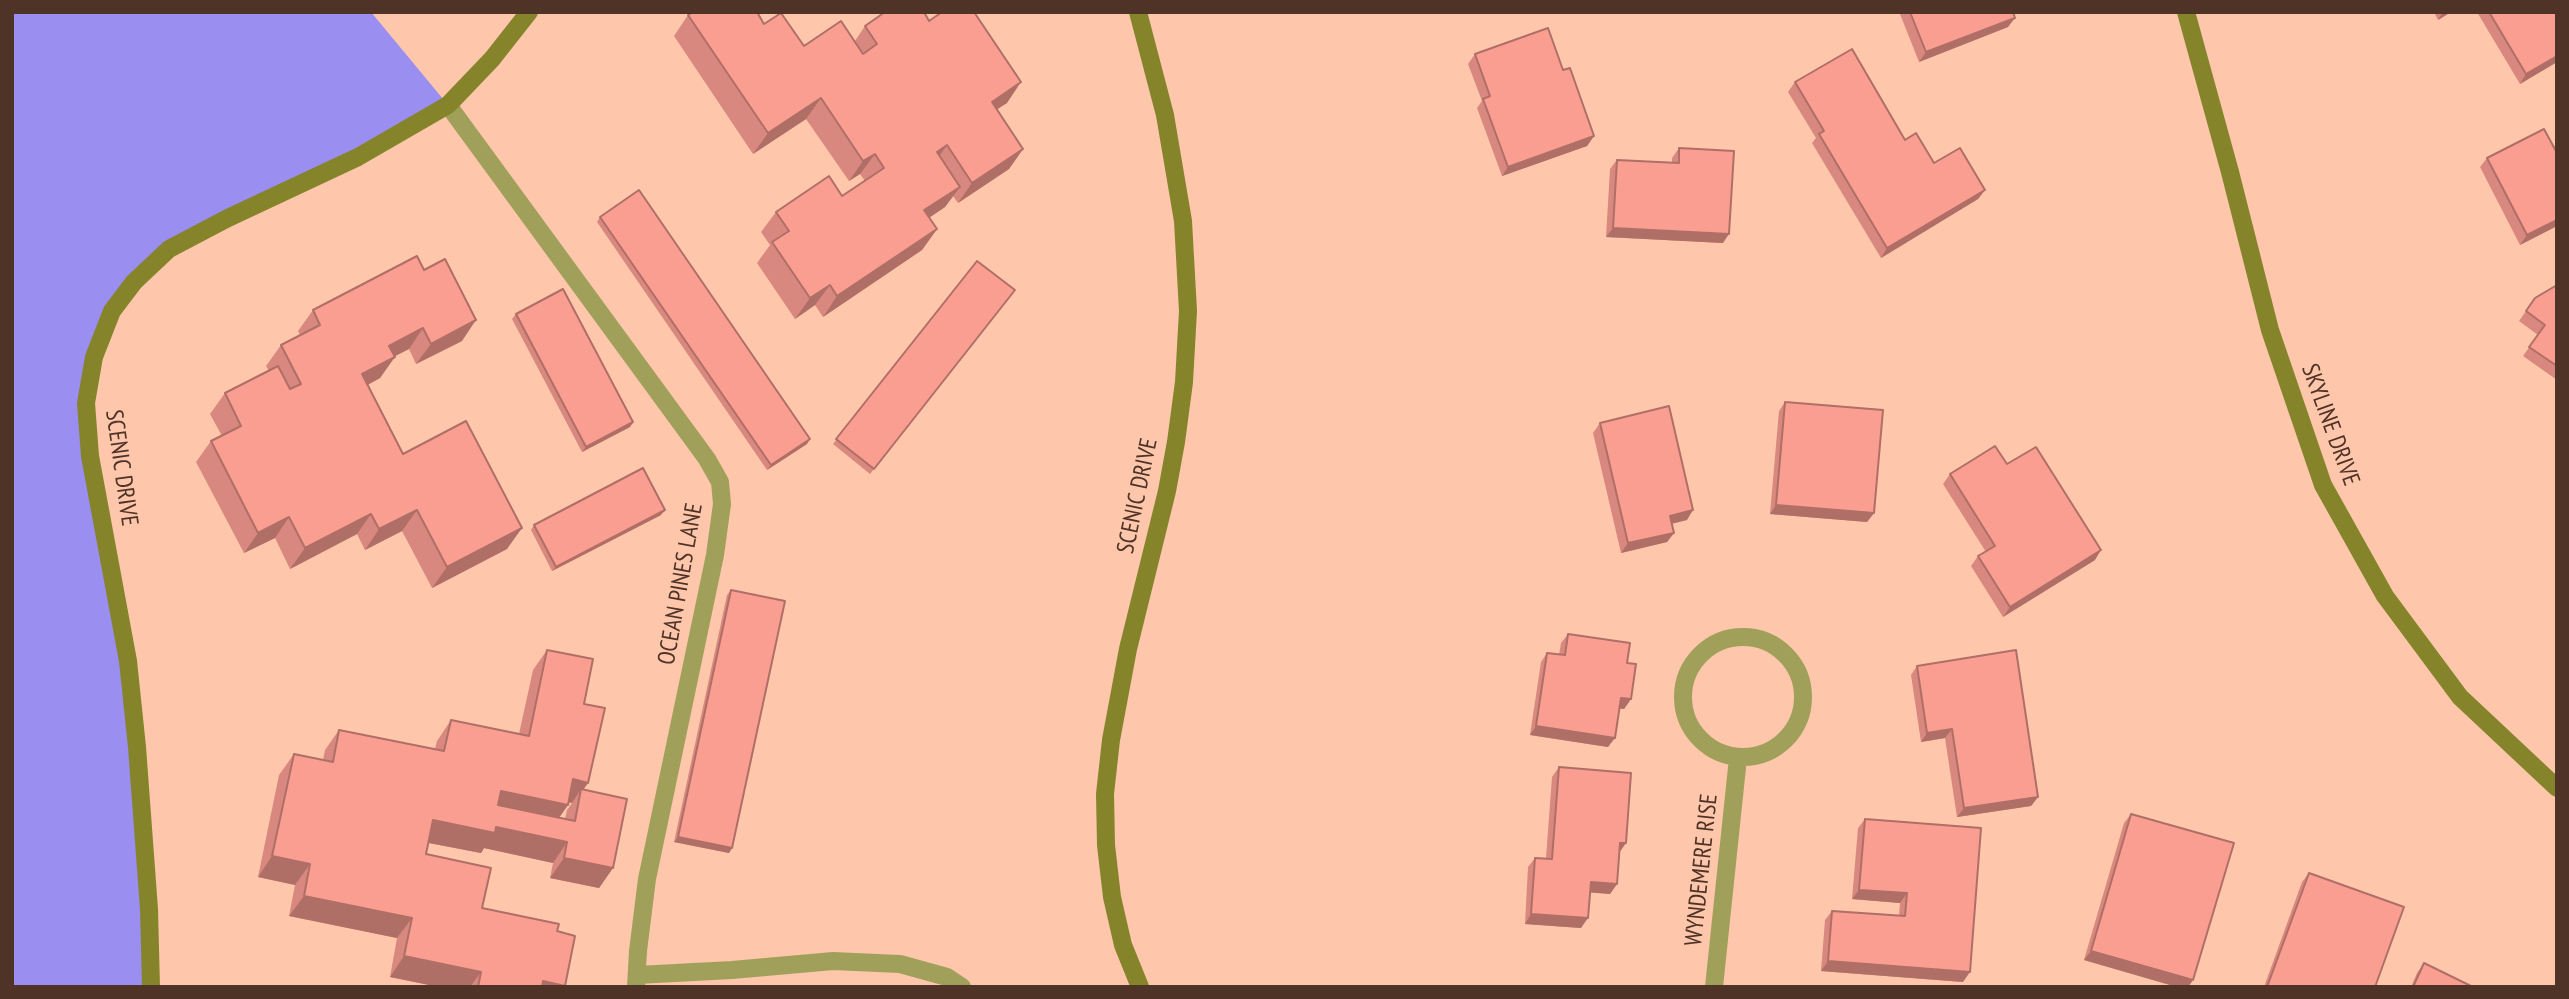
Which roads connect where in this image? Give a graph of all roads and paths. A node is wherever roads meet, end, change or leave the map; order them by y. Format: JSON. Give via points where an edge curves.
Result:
{"nodes":[{"id":1,"x":529,"y":12,"type":"edge"},
{"id":2,"x":1138,"y":12,"type":"edge"},
{"id":3,"x":2186,"y":12,"type":"edge"},
{"id":4,"x":448,"y":105,"type":"junction"},
{"id":5,"x":1738,"y":758,"type":"junction"},
{"id":6,"x":2557,"y":788,"type":"edge"},
{"id":7,"x":636,"y":981,"type":"edge"},
{"id":8,"x":150,"y":987,"type":"edge"},
{"id":9,"x":962,"y":987,"type":"edge"},
{"id":10,"x":1140,"y":987,"type":"edge"},
{"id":11,"x":1714,"y":987,"type":"edge"}],
"edges":[{"from":1,"to":4,"type":"street","name":"SCENIC DRIVE"},
{"from":2,"to":10,"type":"street","name":"SCENIC DRIVE","via":[[1165,115],[1183,222],[1188,311],[1184,382],[1167,491],[1128,649],[1105,794],[1112,897],[1123,945]]},
{"from":3,"to":6,"type":"street","name":"SKYLINE DRIVE","via":[[2270,330],[2323,485],[2385,596],[2460,696]]},
{"from":4,"to":7,"type":"street","name":"OCEAN PINES LANE","via":[[720,482],[717,542],[647,879]]},
{"from":4,"to":8,"type":"street","name":"SCENIC DRIVE","via":[[358,157],[169,249],[112,311],[94,357],[86,403],[90,456],[128,662],[149,909]]},
{"from":5,"to":5,"type":"street","via":[[1777,748],[1800,718],[1803,700],[1793,664],[1780,650],[1745,637],[1725,639],[1706,649],[1683,683],[1682,705],[1700,741],[1718,753]]},
{"from":5,"to":11,"type":"street","name":"WYNDEMERE RISE"},
{"from":7,"to":9,"type":"street","via":[[834,961],[900,964],[947,977]]}]}
